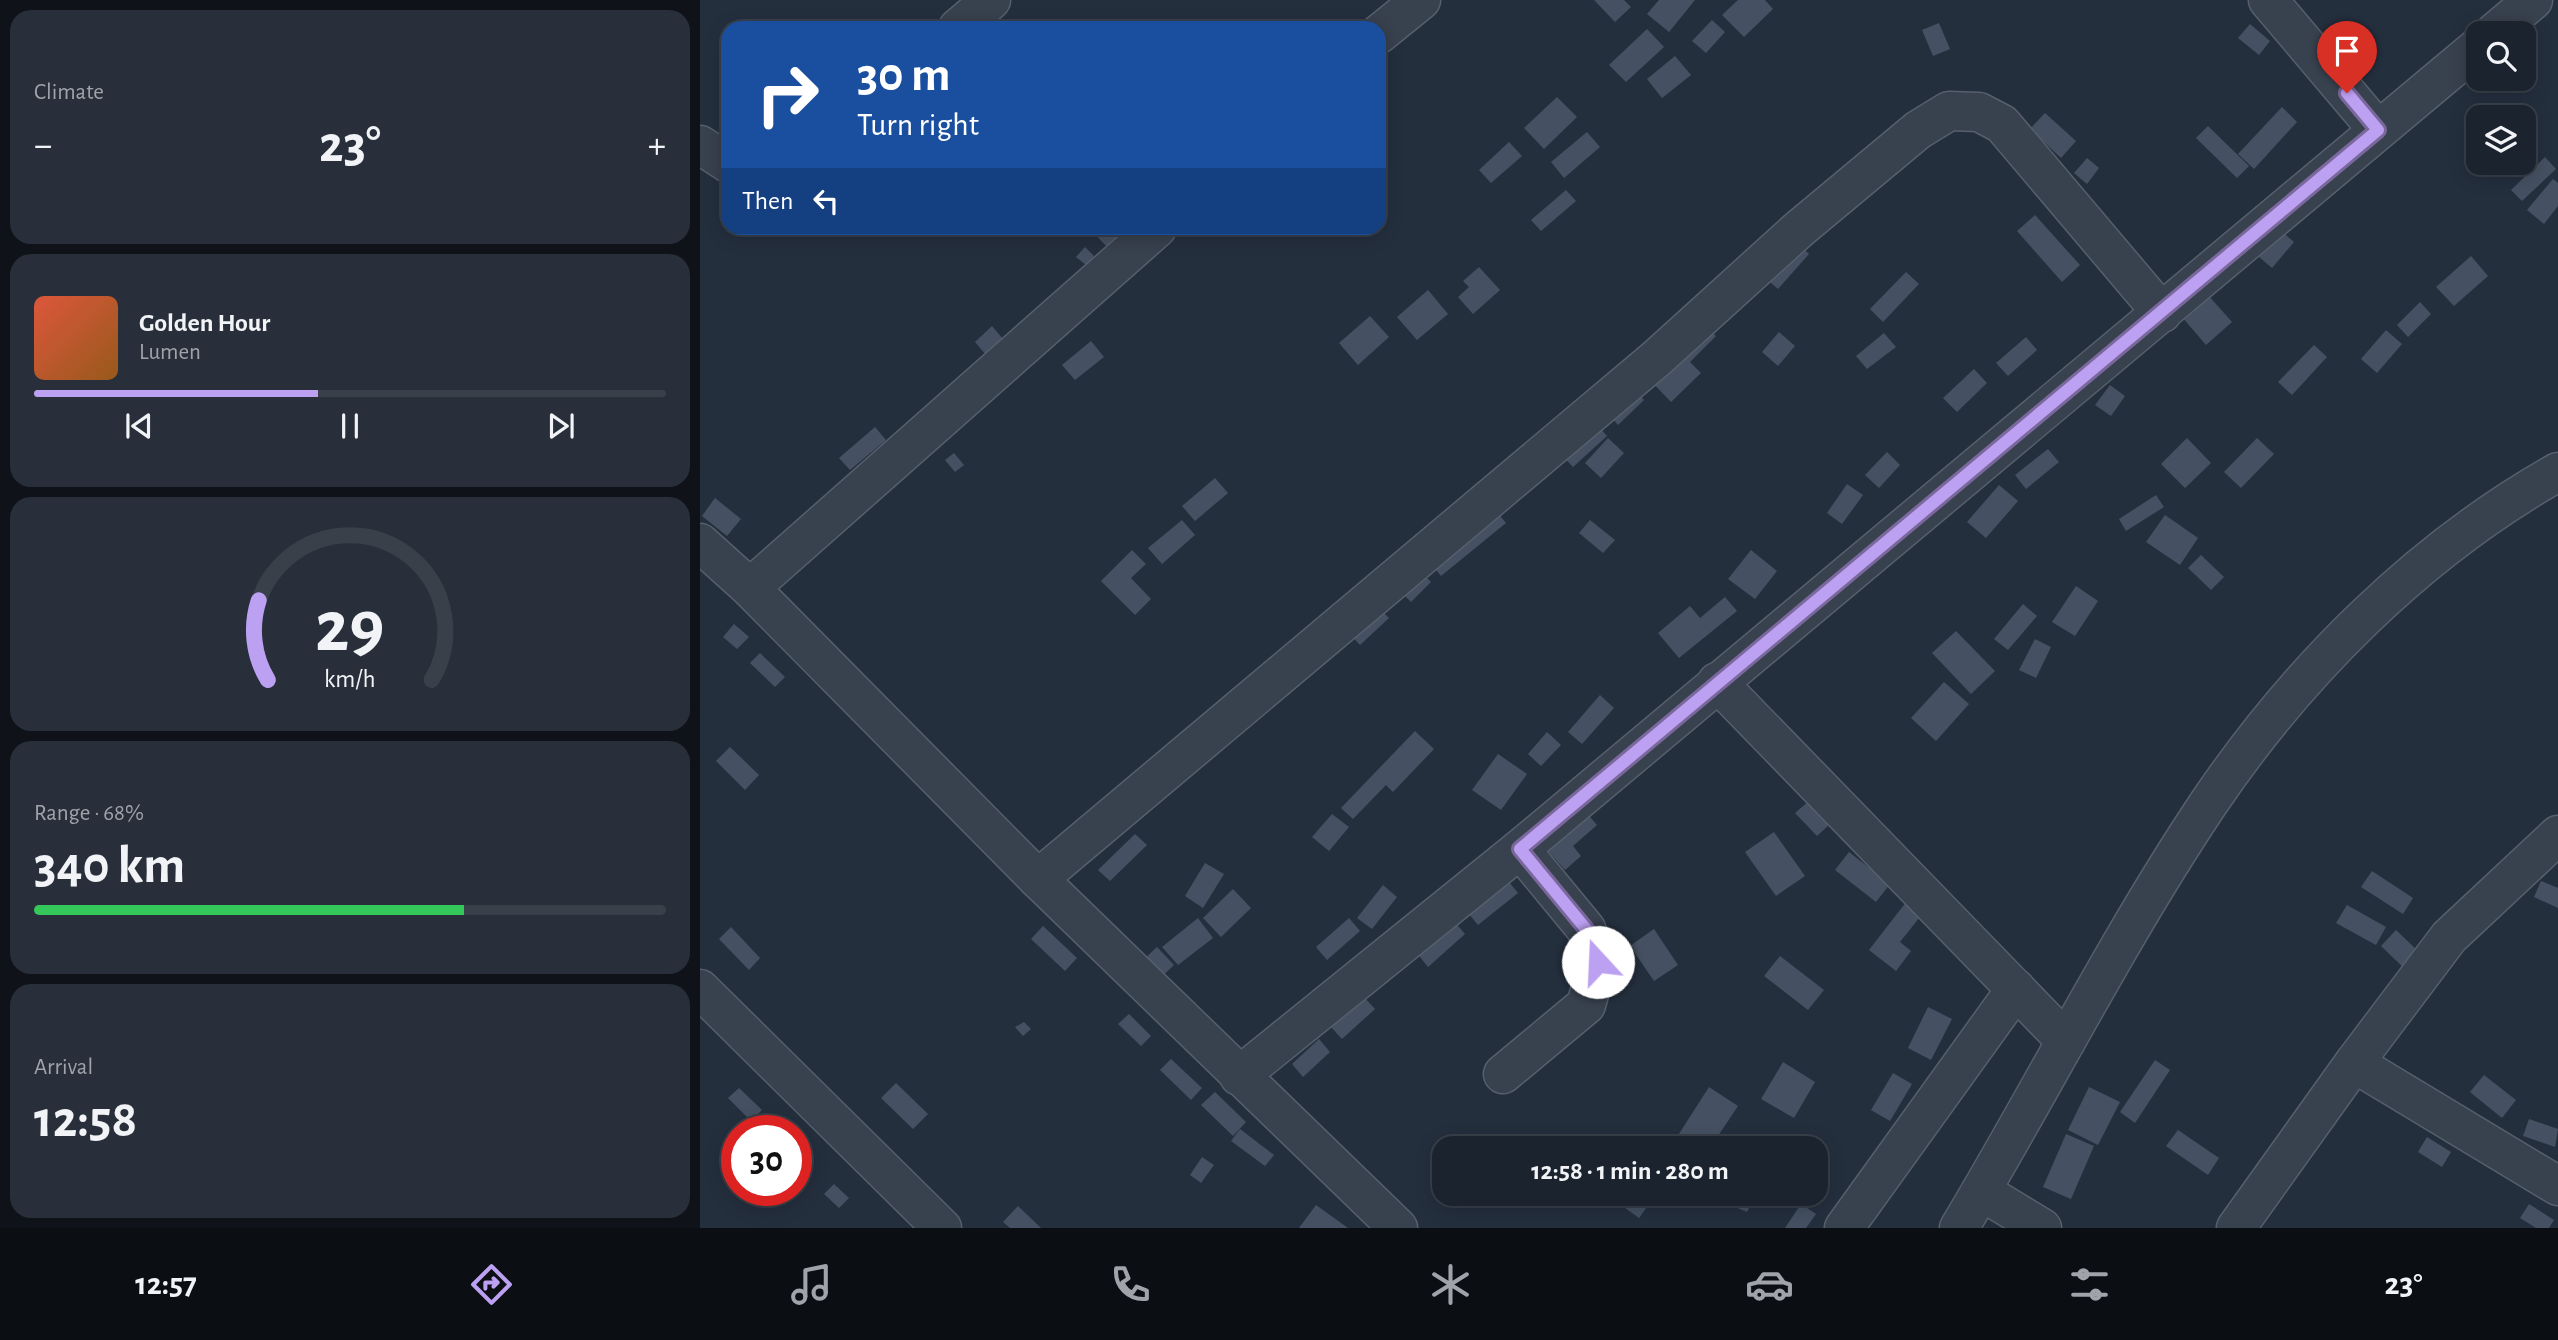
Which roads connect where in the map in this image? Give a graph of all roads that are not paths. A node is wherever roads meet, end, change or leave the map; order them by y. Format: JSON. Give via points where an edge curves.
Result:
{"nodes":[{"id":1,"x":991,"y":0,"type":"edge"},
{"id":2,"x":1421,"y":0,"type":"edge"},
{"id":3,"x":2268,"y":0,"type":"edge"},
{"id":4,"x":2533,"y":0,"type":"edge"},
{"id":5,"x":966,"y":21,"type":"edge"},
{"id":6,"x":2508,"y":21,"type":"edge"},
{"id":7,"x":1386,"y":28,"type":"edge"},
{"id":8,"x":2466,"y":57,"type":"edge"},
{"id":9,"x":2378,"y":130,"type":"junction"},
{"id":10,"x":700,"y":145,"type":"edge"},
{"id":11,"x":721,"y":158,"type":"edge"},
{"id":12,"x":1149,"y":235,"type":"edge"},
{"id":13,"x":2162,"y":313,"type":"junction"},
{"id":14,"x":2558,"y":472,"type":"edge"},
{"id":15,"x":700,"y":543,"type":"edge"},
{"id":16,"x":750,"y":588,"type":"junction"},
{"id":17,"x":1717,"y":682,"type":"junction"},
{"id":18,"x":1520,"y":849,"type":"junction"},
{"id":19,"x":2550,"y":854,"type":"edge"},
{"id":20,"x":1038,"y":879,"type":"junction"},
{"id":21,"x":700,"y":989,"type":"edge"},
{"id":22,"x":2017,"y":989,"type":"junction"},
{"id":23,"x":2066,"y":1041,"type":"junction"},
{"id":24,"x":2354,"y":1063,"type":"junction"},
{"id":25,"x":1503,"y":1074,"type":"dead end"},
{"id":26,"x":1239,"y":1076,"type":"junction"},
{"id":27,"x":2558,"y":1186,"type":"edge"},
{"id":28,"x":1981,"y":1191,"type":"junction"},
{"id":29,"x":942,"y":1228,"type":"edge"},
{"id":30,"x":1398,"y":1228,"type":"edge"},
{"id":31,"x":1844,"y":1228,"type":"edge"},
{"id":32,"x":1959,"y":1228,"type":"edge"},
{"id":33,"x":2042,"y":1228,"type":"edge"},
{"id":34,"x":2236,"y":1228,"type":"edge"}],
"edges":[{"from":1,"to":5,"type":"street"},
{"from":2,"to":7,"type":"street"},
{"from":3,"to":9,"type":"street"},
{"from":4,"to":6,"type":"street"},
{"from":8,"to":9,"type":"street"},
{"from":9,"to":13,"type":"street"},
{"from":10,"to":11,"type":"street"},
{"from":12,"to":16,"type":"street"},
{"from":13,"to":17,"type":"street"},
{"from":13,"to":20,"type":"street","via":[[2002,124],[1979,113],[1949,111],[1918,130],[1798,230],[1657,358]]},
{"from":14,"to":23,"type":"street","via":[[2507,501],[2414,574],[2334,648],[2208,803]]},
{"from":15,"to":16,"type":"street"},
{"from":16,"to":20,"type":"street"},
{"from":17,"to":18,"type":"street"},
{"from":17,"to":22,"type":"street"},
{"from":18,"to":25,"type":"street","via":[[1586,929],[1598,962],[1586,1005]]},
{"from":18,"to":26,"type":"street"},
{"from":19,"to":24,"type":"street","via":[[2449,937]]},
{"from":20,"to":26,"type":"street"},
{"from":21,"to":29,"type":"street"},
{"from":22,"to":23,"type":"street"},
{"from":22,"to":31,"type":"street"},
{"from":23,"to":28,"type":"street"},
{"from":24,"to":27,"type":"street"},
{"from":24,"to":34,"type":"street"},
{"from":26,"to":30,"type":"street"},
{"from":28,"to":32,"type":"street"},
{"from":28,"to":33,"type":"street"}]}
